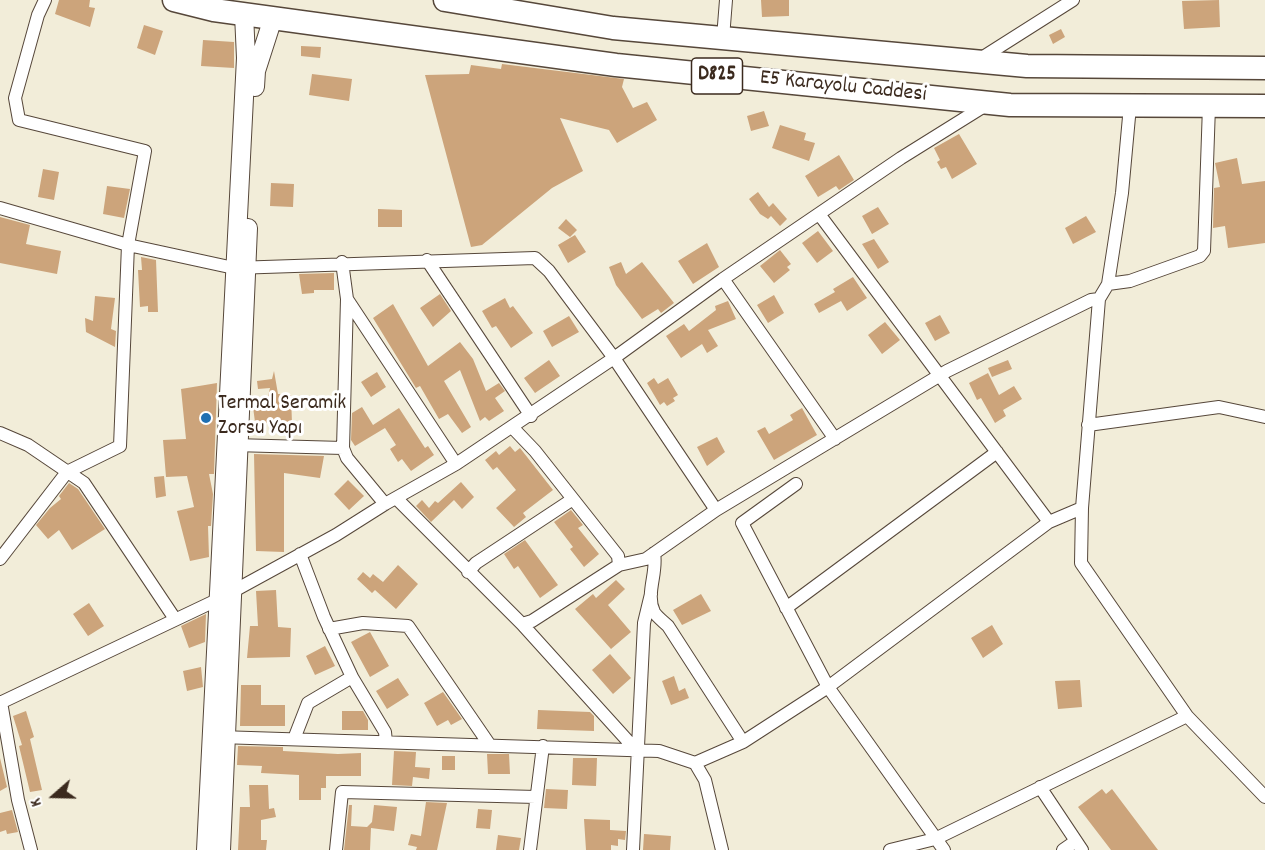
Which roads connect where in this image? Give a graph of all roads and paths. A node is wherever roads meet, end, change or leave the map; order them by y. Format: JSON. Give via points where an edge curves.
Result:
{"nodes":[{"id":1,"x":45,"y":0,"type":"edge"},
{"id":2,"x":174,"y":0,"type":"edge"},
{"id":3,"x":445,"y":0,"type":"edge"},
{"id":4,"x":726,"y":0,"type":"edge"},
{"id":5,"x":1073,"y":0,"type":"edge"},
{"id":6,"x":243,"y":7,"type":"edge"},
{"id":7,"x":279,"y":9,"type":"edge"},
{"id":8,"x":723,"y":38,"type":"junction"},
{"id":9,"x":977,"y":61,"type":"junction"},
{"id":10,"x":1265,"y":68,"type":"edge"},
{"id":11,"x":990,"y":103,"type":"junction"},
{"id":12,"x":1130,"y":106,"type":"junction"},
{"id":13,"x":1209,"y":106,"type":"junction"},
{"id":14,"x":1265,"y":106,"type":"edge"},
{"id":15,"x":0,"y":208,"type":"edge"},
{"id":16,"x":819,"y":214,"type":"junction"},
{"id":17,"x":128,"y":245,"type":"junction"},
{"id":18,"x":427,"y":260,"type":"junction"},
{"id":19,"x":342,"y":262,"type":"junction"},
{"id":20,"x":240,"y":268,"type":"junction"},
{"id":21,"x":723,"y":279,"type":"junction"},
{"id":22,"x":1108,"y":284,"type":"junction"},
{"id":23,"x":347,"y":299,"type":"junction"},
{"id":24,"x":1099,"y":299,"type":"junction"},
{"id":25,"x":614,"y":358,"type":"junction"},
{"id":26,"x":939,"y":376,"type":"junction"},
{"id":27,"x":531,"y":416,"type":"junction"},
{"id":28,"x":1265,"y":417,"type":"edge"},
{"id":29,"x":1088,"y":425,"type":"junction"},
{"id":30,"x":512,"y":427,"type":"junction"},
{"id":31,"x":0,"y":433,"type":"edge"},
{"id":32,"x":835,"y":439,"type":"junction"},
{"id":33,"x":233,"y":445,"type":"junction"},
{"id":34,"x":342,"y":448,"type":"junction"},
{"id":35,"x":998,"y":452,"type":"junction"},
{"id":36,"x":456,"y":464,"type":"junction"},
{"id":37,"x":66,"y":472,"type":"junction"},
{"id":38,"x":796,"y":484,"type":"dead end"},
{"id":39,"x":573,"y":499,"type":"junction"},
{"id":40,"x":390,"y":501,"type":"junction"},
{"id":41,"x":1082,"y":508,"type":"junction"},
{"id":42,"x":716,"y":510,"type":"junction"},
{"id":43,"x":1049,"y":522,"type":"junction"},
{"id":44,"x":654,"y":553,"type":"junction"},
{"id":45,"x":300,"y":554,"type":"junction"},
{"id":46,"x":0,"y":559,"type":"edge"},
{"id":47,"x":619,"y":565,"type":"junction"},
{"id":48,"x":468,"y":572,"type":"junction"},
{"id":49,"x":226,"y":594,"type":"junction"},
{"id":50,"x":651,"y":594,"type":"junction"},
{"id":51,"x":786,"y":609,"type":"junction"},
{"id":52,"x":175,"y":620,"type":"junction"},
{"id":53,"x":522,"y":624,"type":"junction"},
{"id":54,"x":329,"y":630,"type":"junction"},
{"id":55,"x":352,"y":677,"type":"junction"},
{"id":56,"x":828,"y":687,"type":"junction"},
{"id":57,"x":0,"y":702,"type":"edge"},
{"id":58,"x":1188,"y":716,"type":"junction"},
{"id":59,"x":219,"y":737,"type":"junction"},
{"id":60,"x":294,"y":740,"type":"junction"},
{"id":61,"x":386,"y":742,"type":"junction"},
{"id":62,"x":743,"y":742,"type":"junction"},
{"id":63,"x":489,"y":744,"type":"junction"},
{"id":64,"x":543,"y":746,"type":"junction"},
{"id":65,"x":636,"y":750,"type":"junction"},
{"id":66,"x":695,"y":763,"type":"junction"},
{"id":67,"x":1040,"y":787,"type":"junction"},
{"id":68,"x":536,"y":797,"type":"junction"},
{"id":69,"x":1265,"y":797,"type":"edge"},
{"id":70,"x":935,"y":839,"type":"junction"},
{"id":71,"x":1079,"y":846,"type":"edge"},
{"id":72,"x":31,"y":850,"type":"edge"},
{"id":73,"x":206,"y":850,"type":"edge"},
{"id":74,"x":221,"y":850,"type":"edge"},
{"id":75,"x":336,"y":850,"type":"edge"},
{"id":76,"x":530,"y":850,"type":"edge"},
{"id":77,"x":633,"y":850,"type":"edge"},
{"id":78,"x":722,"y":850,"type":"edge"},
{"id":79,"x":890,"y":850,"type":"edge"},
{"id":80,"x":944,"y":850,"type":"edge"},
{"id":81,"x":1063,"y":850,"type":"edge"}],
"edges":[{"from":1,"to":17,"type":"street","via":[[15,98],[19,120],[145,151]]},
{"from":2,"to":6,"type":"highway","name":"E5 Karayolu Caddesi","number":"D825"},
{"from":3,"to":8,"type":"highway","name":"E5 Karayolu Caddesi","number":"D825","via":[[613,28]]},
{"from":4,"to":8,"type":"street"},
{"from":5,"to":9,"type":"street"},
{"from":6,"to":7,"type":"highway","name":"E5 Karayolu Caddesi","number":"D825"},
{"from":6,"to":20,"type":"street","via":[[246,58]]},
{"from":7,"to":11,"type":"highway","name":"E5 Karayolu Caddesi","number":"D825","via":[[616,65]]},
{"from":7,"to":20,"type":"street","via":[[256,71]]},
{"from":8,"to":9,"type":"highway","name":"E5 Karayolu Caddesi","number":"D825"},
{"from":9,"to":10,"type":"highway","name":"E5 Karayolu Caddesi","number":"D825","via":[[1027,66]]},
{"from":11,"to":12,"type":"highway","name":"E5 Karayolu Caddesi","number":"D825"},
{"from":11,"to":16,"type":"street"},
{"from":12,"to":13,"type":"highway","name":"E5 Karayolu Caddesi","number":"D825"},
{"from":12,"to":22,"type":"street"},
{"from":13,"to":14,"type":"highway","name":"E5 Karayolu Caddesi","number":"D825"},
{"from":13,"to":22,"type":"street","via":[[1204,252],[1130,281]]},
{"from":15,"to":17,"type":"street"},
{"from":16,"to":21,"type":"street"},
{"from":16,"to":26,"type":"street"},
{"from":17,"to":20,"type":"street"},
{"from":17,"to":37,"type":"street","via":[[120,446]]},
{"from":18,"to":19,"type":"street"},
{"from":18,"to":25,"type":"street","via":[[535,258]]},
{"from":18,"to":27,"type":"street"},
{"from":19,"to":20,"type":"street"},
{"from":19,"to":23,"type":"street"},
{"from":20,"to":33,"type":"street"},
{"from":21,"to":25,"type":"street"},
{"from":21,"to":32,"type":"street"},
{"from":22,"to":24,"type":"street"},
{"from":23,"to":34,"type":"street"},
{"from":23,"to":36,"type":"street"},
{"from":24,"to":26,"type":"street"},
{"from":24,"to":29,"type":"street"},
{"from":25,"to":27,"type":"street"},
{"from":25,"to":42,"type":"street"},
{"from":26,"to":32,"type":"street"},
{"from":26,"to":35,"type":"street"},
{"from":27,"to":30,"type":"street"},
{"from":28,"to":29,"type":"street","via":[[1219,407]]},
{"from":29,"to":41,"type":"street"},
{"from":30,"to":36,"type":"street"},
{"from":30,"to":39,"type":"street"},
{"from":31,"to":37,"type":"street","via":[[28,445]]},
{"from":32,"to":42,"type":"street"},
{"from":33,"to":34,"type":"street"},
{"from":33,"to":49,"type":"street"},
{"from":34,"to":40,"type":"street","via":[[347,458]]},
{"from":35,"to":43,"type":"street"},
{"from":35,"to":51,"type":"street"},
{"from":36,"to":40,"type":"street"},
{"from":37,"to":46,"type":"street"},
{"from":37,"to":52,"type":"street","via":[[84,483]]},
{"from":38,"to":51,"type":"street","via":[[742,524]]},
{"from":39,"to":47,"type":"street","via":[[618,556]]},
{"from":39,"to":48,"type":"street"},
{"from":40,"to":45,"type":"street"},
{"from":40,"to":48,"type":"street"},
{"from":41,"to":43,"type":"street"},
{"from":41,"to":58,"type":"street","via":[[1081,563]]},
{"from":42,"to":44,"type":"street"},
{"from":43,"to":56,"type":"street"},
{"from":44,"to":47,"type":"street","via":[[646,559]]},
{"from":44,"to":50,"type":"street"},
{"from":45,"to":49,"type":"street"},
{"from":45,"to":54,"type":"street"},
{"from":47,"to":53,"type":"street"},
{"from":48,"to":53,"type":"street"},
{"from":49,"to":52,"type":"street"},
{"from":49,"to":59,"type":"street"},
{"from":50,"to":62,"type":"street","via":[[654,612],[668,626]]},
{"from":50,"to":65,"type":"street","via":[[644,623]]},
{"from":51,"to":56,"type":"street"},
{"from":52,"to":57,"type":"street"},
{"from":53,"to":65,"type":"street"},
{"from":54,"to":55,"type":"street"},
{"from":54,"to":63,"type":"street","via":[[363,623],[408,626]]},
{"from":55,"to":60,"type":"street","via":[[308,703]]},
{"from":55,"to":61,"type":"street","via":[[385,732]]},
{"from":56,"to":62,"type":"street"},
{"from":56,"to":70,"type":"street"},
{"from":57,"to":72,"type":"street"},
{"from":58,"to":67,"type":"street"},
{"from":58,"to":69,"type":"street"},
{"from":59,"to":60,"type":"street"},
{"from":59,"to":73,"type":"street"},
{"from":59,"to":74,"type":"street"},
{"from":60,"to":61,"type":"street"},
{"from":61,"to":63,"type":"street"},
{"from":62,"to":66,"type":"street"},
{"from":63,"to":64,"type":"street"},
{"from":64,"to":65,"type":"street"},
{"from":64,"to":68,"type":"street"},
{"from":65,"to":66,"type":"street","via":[[659,751]]},
{"from":65,"to":77,"type":"street"},
{"from":66,"to":78,"type":"street","via":[[705,780]]},
{"from":67,"to":70,"type":"street"},
{"from":67,"to":71,"type":"street"},
{"from":68,"to":75,"type":"street","via":[[342,792]]},
{"from":68,"to":76,"type":"street"},
{"from":70,"to":79,"type":"street"},
{"from":70,"to":80,"type":"street"},
{"from":71,"to":81,"type":"street"}]}
